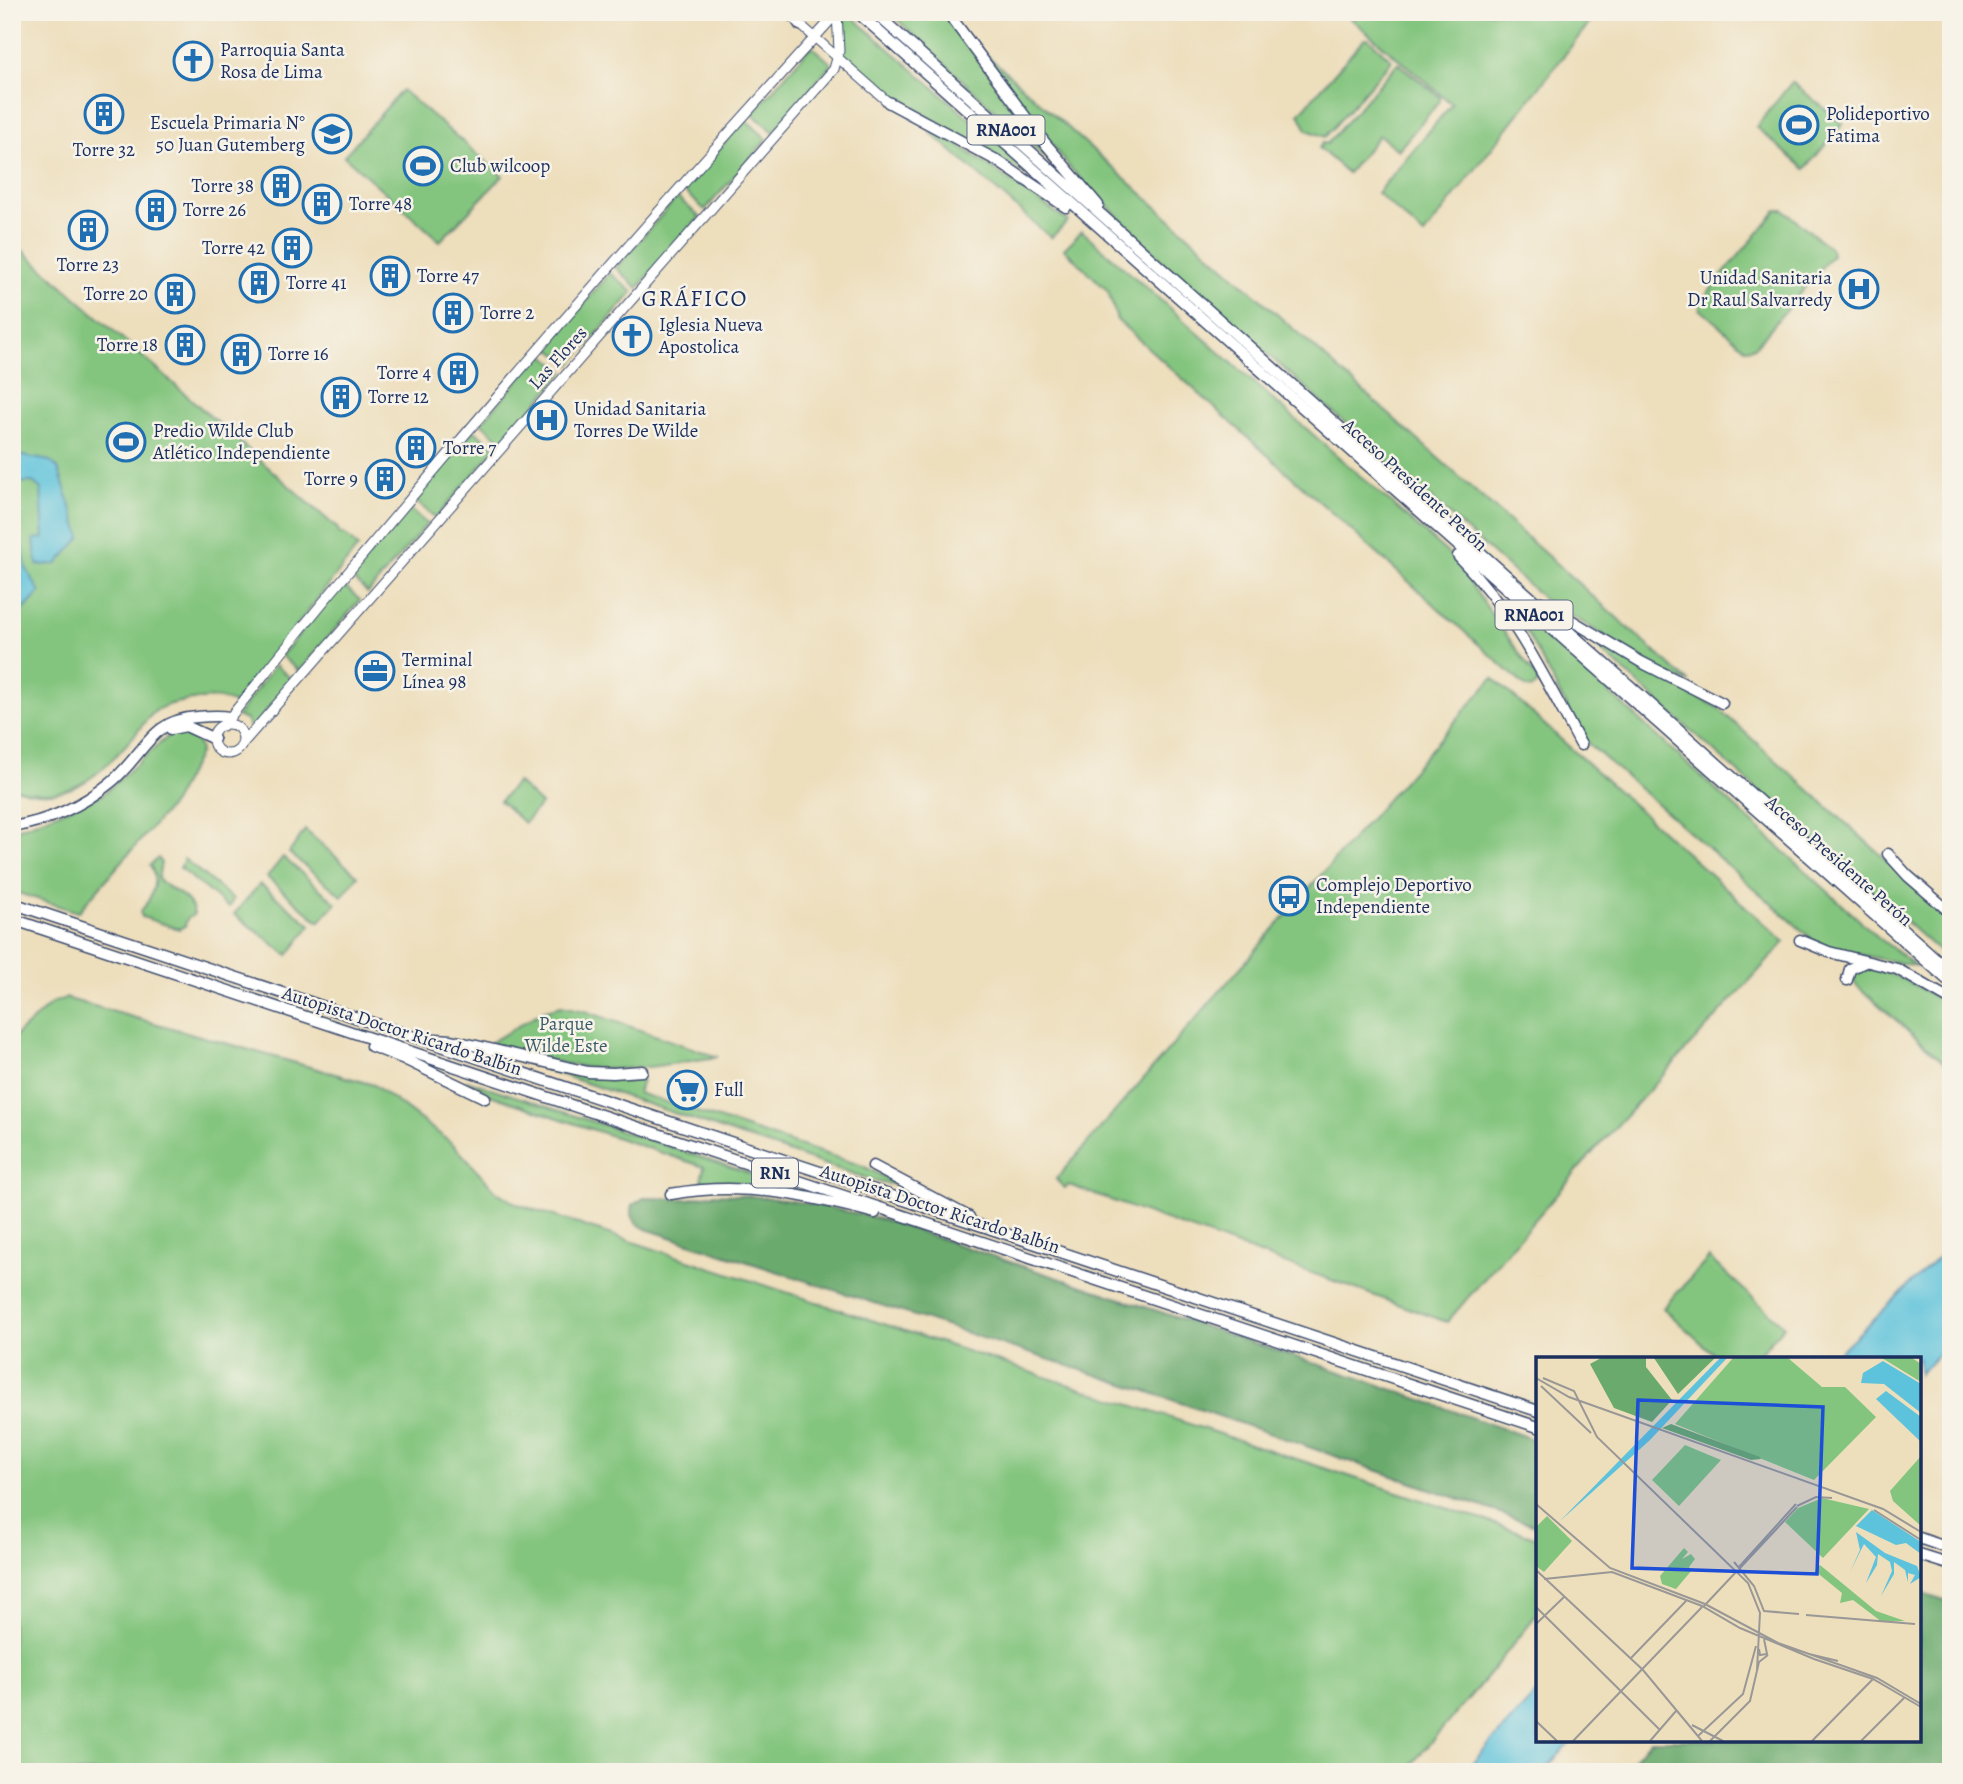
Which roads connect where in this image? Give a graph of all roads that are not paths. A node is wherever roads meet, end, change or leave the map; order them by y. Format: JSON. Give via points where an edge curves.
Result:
{"nodes":[{"id":1,"x":786,"y":12,"type":"edge"},
{"id":2,"x":792,"y":12,"type":"edge"},
{"id":3,"x":838,"y":13,"type":"edge"},
{"id":4,"x":865,"y":14,"type":"edge"},
{"id":5,"x":953,"y":20,"type":"dead end"},
{"id":6,"x":800,"y":25,"type":"junction"},
{"id":7,"x":814,"y":38,"type":"junction"},
{"id":8,"x":838,"y":60,"type":"junction"},
{"id":9,"x":888,"y":102,"type":"joint"},
{"id":10,"x":1119,"y":246,"type":"junction"},
{"id":11,"x":1138,"y":248,"type":"junction"},
{"id":12,"x":1413,"y":508,"type":"junction"},
{"id":13,"x":1484,"y":558,"type":"junction"},
{"id":14,"x":1722,"y":704,"type":"dead end"},
{"id":15,"x":226,"y":722,"type":"junction"},
{"id":16,"x":214,"y":739,"type":"junction"},
{"id":17,"x":243,"y":743,"type":"junction"},
{"id":18,"x":1581,"y":745,"type":"dead end"},
{"id":19,"x":134,"y":760,"type":"junction"},
{"id":20,"x":12,"y":827,"type":"edge"},
{"id":21,"x":1888,"y":854,"type":"dead end"},
{"id":22,"x":12,"y":903,"type":"edge"},
{"id":23,"x":1951,"y":913,"type":"edge"},
{"id":24,"x":12,"y":919,"type":"edge"},
{"id":25,"x":1800,"y":940,"type":"dead end"},
{"id":26,"x":1868,"y":962,"type":"junction"},
{"id":27,"x":1951,"y":972,"type":"edge"},
{"id":28,"x":1847,"y":981,"type":"dead end"},
{"id":29,"x":1951,"y":983,"type":"edge"},
{"id":30,"x":1951,"y":1000,"type":"edge"},
{"id":31,"x":324,"y":1024,"type":"junction"},
{"id":32,"x":416,"y":1037,"type":"junction"},
{"id":33,"x":642,"y":1071,"type":"dead end"},
{"id":34,"x":485,"y":1098,"type":"dead end"},
{"id":35,"x":873,"y":1166,"type":"dead end"},
{"id":36,"x":671,"y":1194,"type":"dead end"},
{"id":37,"x":983,"y":1227,"type":"junction"},
{"id":38,"x":964,"y":1235,"type":"junction"},
{"id":39,"x":1536,"y":1410,"type":"edge"},
{"id":40,"x":1536,"y":1426,"type":"edge"},
{"id":41,"x":1921,"y":1539,"type":"edge"},
{"id":42,"x":1951,"y":1549,"type":"edge"},
{"id":43,"x":1921,"y":1556,"type":"edge"},
{"id":44,"x":1951,"y":1565,"type":"edge"}],
"edges":[{"from":1,"to":6,"type":"street"},
{"from":2,"to":6,"type":"highway"},
{"from":3,"to":7,"type":"street","name":"Las Flores"},
{"from":3,"to":8,"type":"street","name":"Las Flores"},
{"from":4,"to":10,"type":"highway","name":"Acceso Presidente Perón","number":"RNA001"},
{"from":4,"to":11,"type":"highway","name":"Acceso Presidente Perón","number":"RNA001"},
{"from":5,"to":11,"type":"highway","via":[[1045,143]]},
{"from":6,"to":7,"type":"street"},
{"from":7,"to":8,"type":"street"},
{"from":7,"to":15,"type":"street","name":"Las Flores","via":[[534,355]]},
{"from":8,"to":9,"type":"street"},
{"from":8,"to":17,"type":"street","name":"Las Flores","via":[[774,139]]},
{"from":9,"to":10,"type":"highway","via":[[1038,186]]},
{"from":10,"to":12,"type":"highway","name":"Acceso Presidente Perón","number":"RNA001"},
{"from":11,"to":13,"type":"highway","name":"Acceso Presidente Perón","number":"RNA001"},
{"from":12,"to":18,"type":"highway","via":[[1425,526],[1477,575],[1517,627]]},
{"from":12,"to":29,"type":"highway","name":"Acceso Presidente Perón","number":"RNA001"},
{"from":13,"to":14,"type":"highway","via":[[1548,606]]},
{"from":13,"to":27,"type":"highway","name":"Acceso Presidente Perón","number":"RNA001"},
{"from":15,"to":16,"type":"street"},
{"from":15,"to":17,"type":"street","via":[[243,734]]},
{"from":15,"to":19,"type":"highway","via":[[188,717],[170,722]]},
{"from":16,"to":17,"type":"street","via":[[216,747],[227,754]]},
{"from":16,"to":19,"type":"highway","via":[[189,727],[176,727]]},
{"from":19,"to":20,"type":"highway","via":[[79,804],[52,817]]},
{"from":21,"to":23,"type":"highway"},
{"from":22,"to":32,"type":"highway","name":"Autopista Doctor Ricardo Balbín","number":"RN1"},
{"from":24,"to":31,"type":"highway","name":"Autopista Doctor Ricardo Balbín","number":"RN1"},
{"from":25,"to":26,"type":"highway"},
{"from":26,"to":28,"type":"highway","via":[[1853,967]]},
{"from":26,"to":30,"type":"highway","via":[[1903,972]]},
{"from":31,"to":34,"type":"highway"},
{"from":31,"to":38,"type":"highway","name":"Autopista Doctor Ricardo Balbín","number":"RN1"},
{"from":32,"to":33,"type":"highway","via":[[451,1040],[588,1072]]},
{"from":32,"to":37,"type":"highway","name":"Autopista Doctor Ricardo Balbín","number":"RN1"},
{"from":35,"to":37,"type":"highway"},
{"from":36,"to":38,"type":"highway","via":[[715,1188],[786,1194]]},
{"from":37,"to":39,"type":"highway","name":"Autopista Doctor Ricardo Balbín","number":"RN1"},
{"from":38,"to":40,"type":"highway","name":"Autopista Doctor Ricardo Balbín","number":"RN1"},
{"from":41,"to":42,"type":"highway"},
{"from":43,"to":44,"type":"highway"}]}
